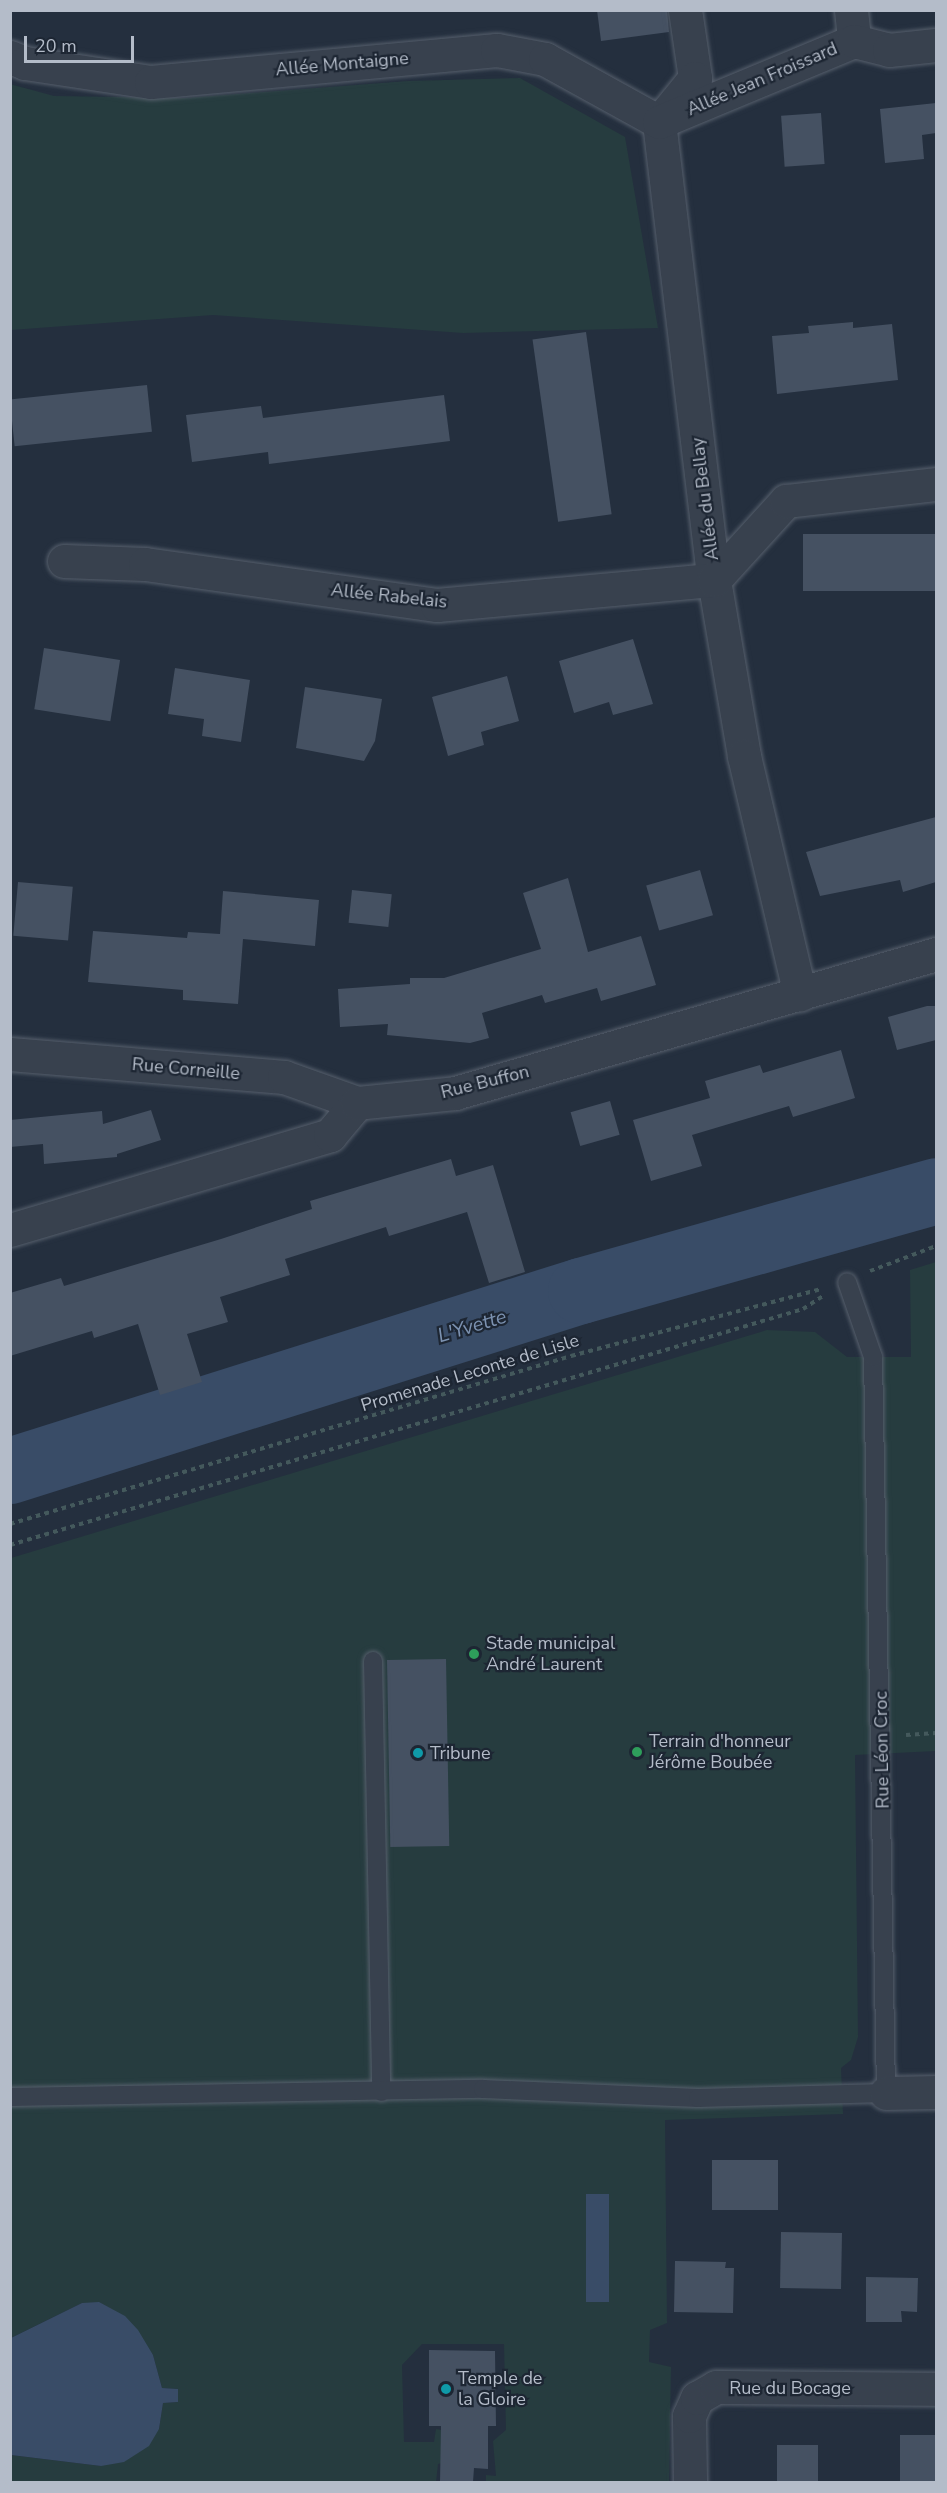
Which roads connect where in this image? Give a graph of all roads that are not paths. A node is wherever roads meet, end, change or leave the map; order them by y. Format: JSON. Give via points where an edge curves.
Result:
{"nodes":[{"id":1,"x":685,"y":10,"type":"edge"},
{"id":2,"x":852,"y":26,"type":"edge"},
{"id":3,"x":936,"y":45,"type":"edge"},
{"id":4,"x":10,"y":57,"type":"edge"},
{"id":5,"x":659,"y":122,"type":"junction"},
{"id":6,"x":936,"y":484,"type":"edge"},
{"id":7,"x":64,"y":561,"type":"dead end"},
{"id":8,"x":714,"y":580,"type":"junction"},
{"id":9,"x":936,"y":954,"type":"edge"},
{"id":10,"x":800,"y":995,"type":"junction"},
{"id":11,"x":10,"y":1054,"type":"edge"},
{"id":12,"x":357,"y":1103,"type":"junction"},
{"id":13,"x":10,"y":1230,"type":"edge"},
{"id":14,"x":847,"y":1281,"type":"road end"},
{"id":15,"x":373,"y":1661,"type":"dead end"},
{"id":16,"x":381,"y":2092,"type":"junction"},
{"id":17,"x":886,"y":2092,"type":"junction"},
{"id":18,"x":936,"y":2092,"type":"edge"},
{"id":19,"x":10,"y":2097,"type":"edge"},
{"id":20,"x":936,"y":2388,"type":"edge"},
{"id":21,"x":690,"y":2482,"type":"edge"}],
"edges":[{"from":1,"to":5,"type":"street","via":[[695,78]]},
{"from":2,"to":3,"type":"street","name":"Allée Jean Froissard","via":[[889,50]]},
{"from":2,"to":5,"type":"street","name":"Allée Jean Froissard"},
{"from":4,"to":5,"type":"street","name":"Allée Montaigne","via":[[25,63],[151,82],[497,50],[545,59]]},
{"from":5,"to":8,"type":"street","name":"Allée du Bellay"},
{"from":6,"to":8,"type":"street","via":[[786,501]]},
{"from":7,"to":8,"type":"street","name":"Allée Rabelais","via":[[145,564],[437,605]]},
{"from":8,"to":10,"type":"street","name":"Allée du Bellay","via":[[744,756]]},
{"from":9,"to":10,"type":"street","name":"Rue Buffon"},
{"from":10,"to":12,"type":"street","name":"Rue Buffon","via":[[455,1093]]},
{"from":11,"to":12,"type":"street","name":"Rue Corneille","via":[[284,1077]]},
{"from":12,"to":13,"type":"street","via":[[330,1135]]},
{"from":14,"to":17,"type":"lane","name":"Rue Léon Croc","via":[[873,1357]]},
{"from":15,"to":16,"type":"lane"},
{"from":16,"to":17,"type":"lane","via":[[483,2089],[698,2098]]},
{"from":16,"to":19,"type":"lane"},
{"from":17,"to":18,"type":"street"},
{"from":20,"to":21,"type":"street","name":"Rue du Bocage","via":[[716,2387],[697,2398],[689,2416]]}]}
